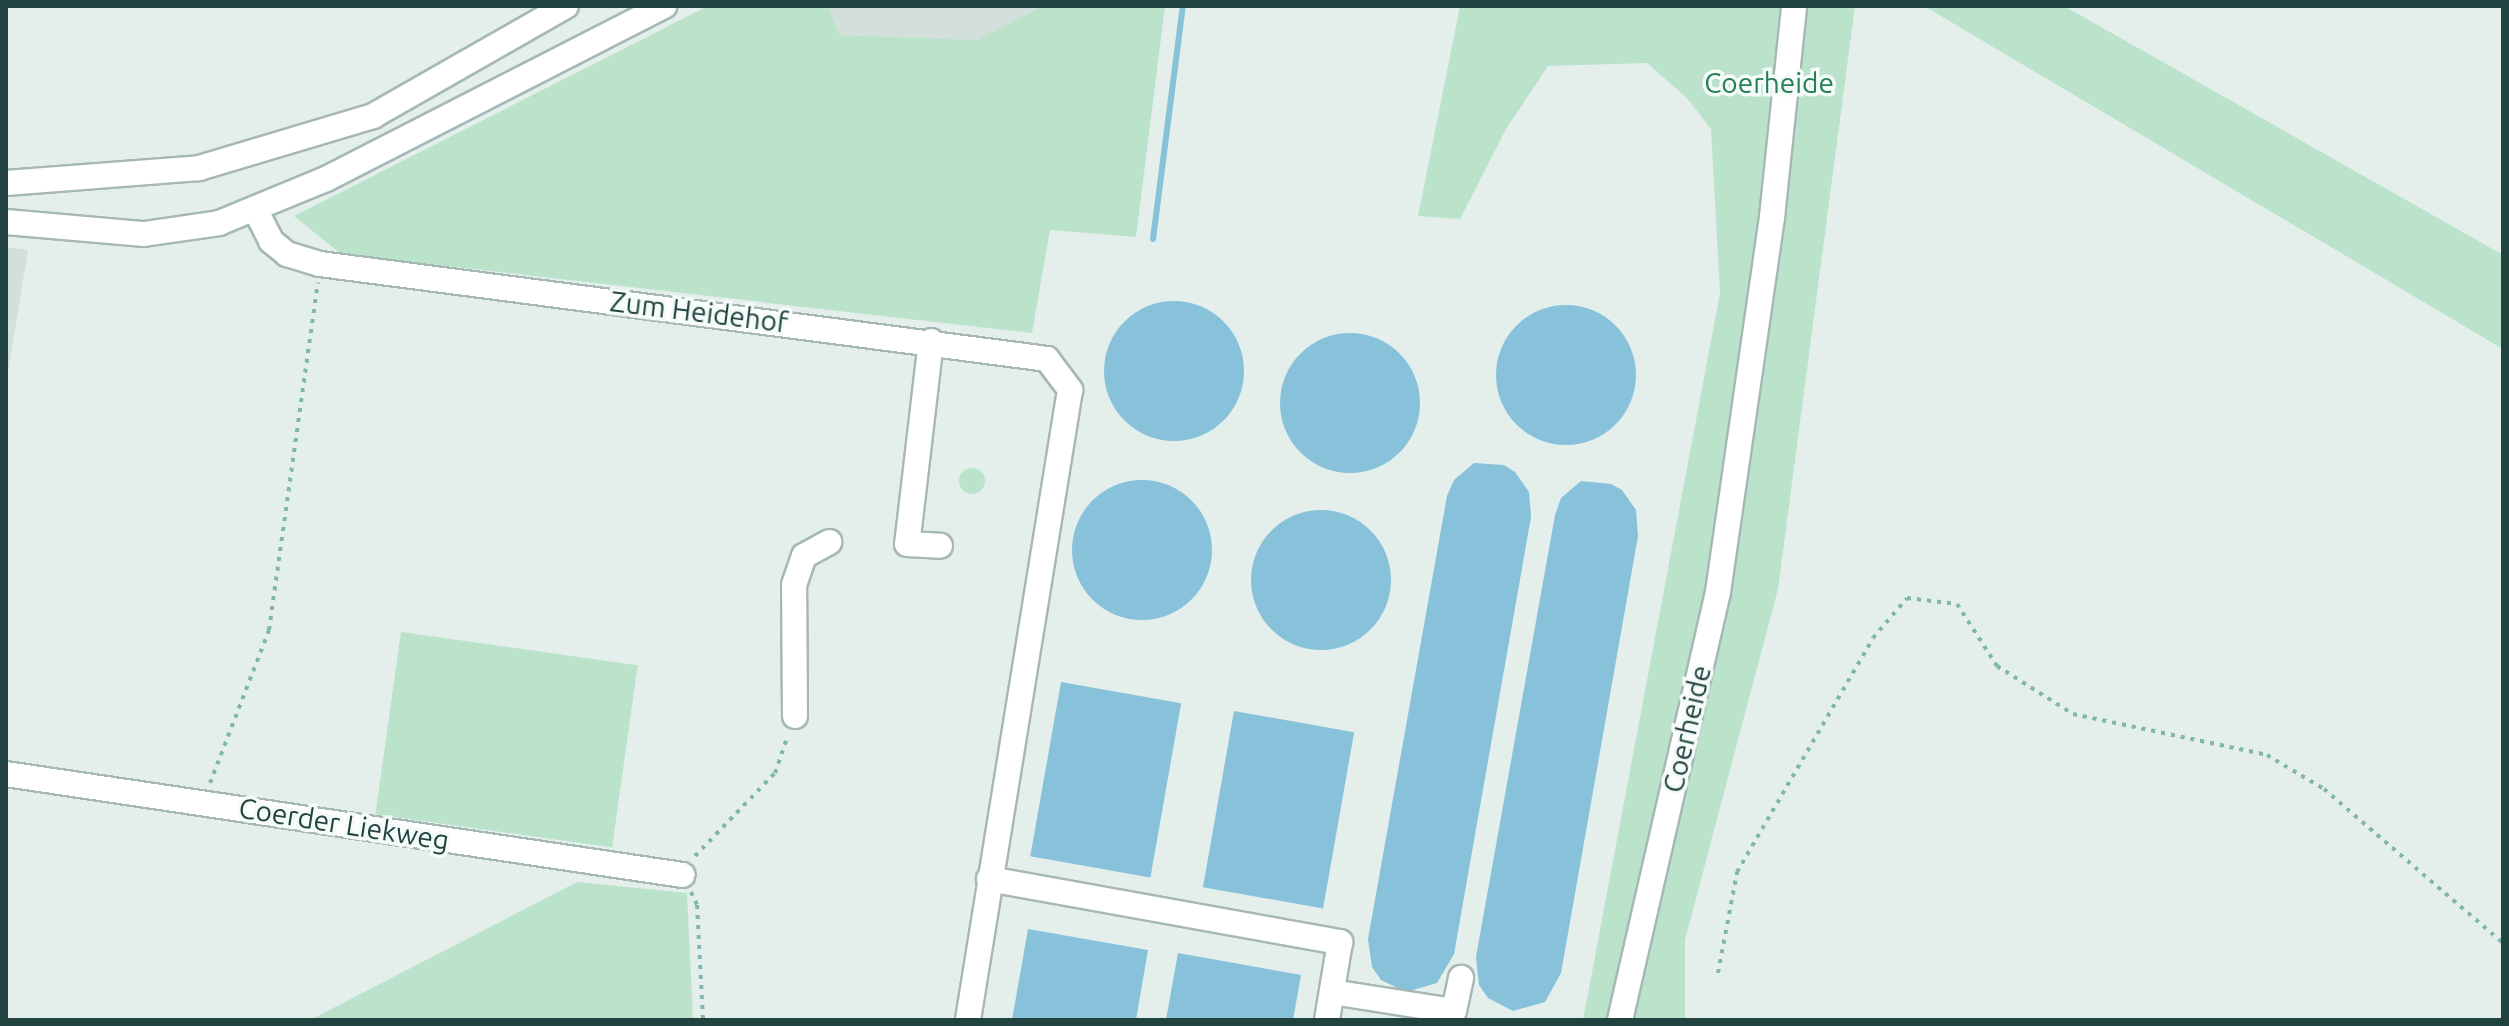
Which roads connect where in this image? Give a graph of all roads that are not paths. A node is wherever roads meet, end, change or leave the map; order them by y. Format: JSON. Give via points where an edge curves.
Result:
{"nodes":[{"id":1,"x":566,"y":6,"type":"edge"},
{"id":2,"x":664,"y":6,"type":"edge"},
{"id":3,"x":1794,"y":6,"type":"edge"},
{"id":4,"x":6,"y":183,"type":"edge"},
{"id":5,"x":256,"y":211,"type":"junction"},
{"id":6,"x":6,"y":222,"type":"edge"},
{"id":7,"x":931,"y":341,"type":"junction"},
{"id":8,"x":829,"y":542,"type":"dead end"},
{"id":9,"x":940,"y":546,"type":"dead end"},
{"id":10,"x":795,"y":716,"type":"road end"},
{"id":11,"x":6,"y":774,"type":"edge"},
{"id":12,"x":683,"y":875,"type":"road end"},
{"id":13,"x":989,"y":879,"type":"junction"},
{"id":14,"x":1461,"y":978,"type":"dead end"},
{"id":15,"x":1332,"y":992,"type":"junction"},
{"id":16,"x":968,"y":1020,"type":"edge"},
{"id":17,"x":1327,"y":1020,"type":"edge"},
{"id":18,"x":1620,"y":1020,"type":"edge"}],
"edges":[{"from":1,"to":4,"type":"street","via":[[373,116],[199,168]]},
{"from":2,"to":5,"type":"street"},
{"from":3,"to":18,"type":"street","name":"Coerheide","via":[[1772,217],[1718,592]]},
{"from":5,"to":6,"type":"street","via":[[186,231],[144,234]]},
{"from":5,"to":7,"type":"street","name":"Zum Heidehof","via":[[271,241],[287,254],[320,264]]},
{"from":7,"to":9,"type":"street","via":[[907,544]]},
{"from":7,"to":13,"type":"street","name":"Zum Heidehof","via":[[1047,359],[1070,390]]},
{"from":8,"to":10,"type":"street","via":[[804,556],[794,585]]},
{"from":11,"to":12,"type":"street","name":"Coerder Liekweg"},
{"from":13,"to":15,"type":"street","via":[[1340,942]]},
{"from":13,"to":16,"type":"street","name":"Zum Heidehof"},
{"from":14,"to":15,"type":"street","via":[[1454,1011]]},
{"from":15,"to":17,"type":"street"}]}
